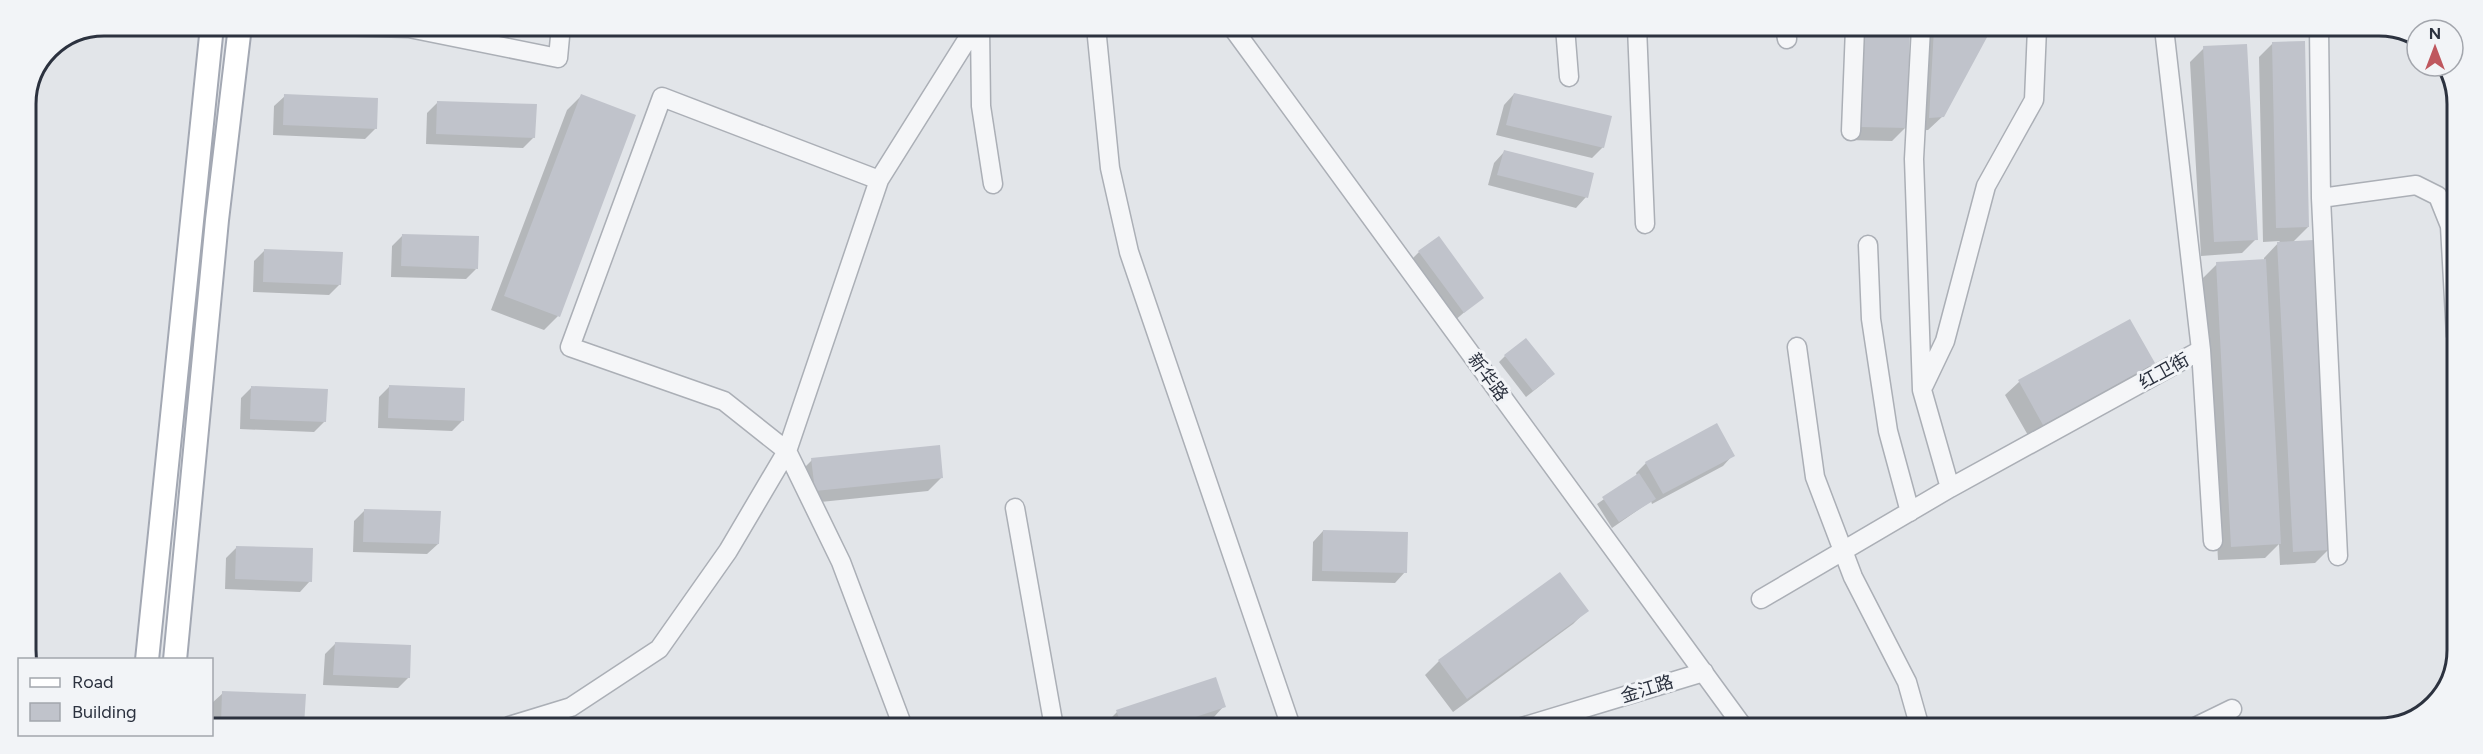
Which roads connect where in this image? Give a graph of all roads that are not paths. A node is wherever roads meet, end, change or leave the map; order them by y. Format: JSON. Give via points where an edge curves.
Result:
{"nodes":[{"id":1,"x":211,"y":36,"type":"edge"},
{"id":2,"x":239,"y":36,"type":"edge"},
{"id":3,"x":449,"y":36,"type":"edge"},
{"id":4,"x":560,"y":36,"type":"edge"},
{"id":5,"x":972,"y":36,"type":"edge"},
{"id":6,"x":978,"y":36,"type":"edge"},
{"id":7,"x":1097,"y":36,"type":"edge"},
{"id":8,"x":1239,"y":36,"type":"edge"},
{"id":9,"x":1566,"y":36,"type":"edge"},
{"id":10,"x":1637,"y":36,"type":"edge"},
{"id":11,"x":1855,"y":36,"type":"edge"},
{"id":12,"x":1921,"y":36,"type":"edge"},
{"id":13,"x":2037,"y":36,"type":"edge"},
{"id":14,"x":2165,"y":36,"type":"edge"},
{"id":15,"x":2319,"y":36,"type":"edge"},
{"id":16,"x":1569,"y":77,"type":"dead end"},
{"id":17,"x":1851,"y":131,"type":"dead end"},
{"id":18,"x":879,"y":180,"type":"junction"},
{"id":19,"x":993,"y":184,"type":"dead end"},
{"id":20,"x":2321,"y":198,"type":"junction"},
{"id":21,"x":2447,"y":218,"type":"edge"},
{"id":22,"x":1645,"y":224,"type":"dead end"},
{"id":23,"x":1868,"y":245,"type":"dead end"},
{"id":24,"x":1797,"y":347,"type":"dead end"},
{"id":25,"x":2200,"y":350,"type":"junction"},
{"id":26,"x":1922,"y":390,"type":"junction"},
{"id":27,"x":787,"y":451,"type":"junction"},
{"id":28,"x":1950,"y":488,"type":"junction"},
{"id":29,"x":1015,"y":508,"type":"dead end"},
{"id":30,"x":1910,"y":512,"type":"junction"},
{"id":31,"x":2213,"y":541,"type":"dead end"},
{"id":32,"x":1845,"y":551,"type":"junction"},
{"id":33,"x":2338,"y":556,"type":"dead end"},
{"id":34,"x":1761,"y":599,"type":"dead end"},
{"id":35,"x":147,"y":658,"type":"edge"},
{"id":36,"x":175,"y":658,"type":"edge"},
{"id":37,"x":1704,"y":672,"type":"junction"},
{"id":38,"x":2232,"y":709,"type":"dead end"},
{"id":39,"x":535,"y":718,"type":"edge"},
{"id":40,"x":900,"y":718,"type":"edge"},
{"id":41,"x":1052,"y":718,"type":"edge"},
{"id":42,"x":1288,"y":718,"type":"edge"},
{"id":43,"x":1554,"y":718,"type":"edge"},
{"id":44,"x":1737,"y":718,"type":"edge"},
{"id":45,"x":1917,"y":718,"type":"edge"},
{"id":46,"x":2214,"y":718,"type":"edge"}],
"edges":[{"from":1,"to":35,"type":"main road"},
{"from":2,"to":36,"type":"main road"},
{"from":3,"to":4,"type":"street","via":[[558,58]]},
{"from":5,"to":18,"type":"street"},
{"from":6,"to":19,"type":"street","via":[[981,106]]},
{"from":7,"to":42,"type":"street","via":[[1110,168],[1129,252]]},
{"from":8,"to":37,"type":"street","name":"新华路"},
{"from":9,"to":16,"type":"street"},
{"from":10,"to":22,"type":"street"},
{"from":11,"to":17,"type":"street"},
{"from":12,"to":26,"type":"street","via":[[1914,159]]},
{"from":13,"to":26,"type":"street","via":[[2034,100],[1986,186],[1945,341]]},
{"from":14,"to":25,"type":"street","name":"红卫街"},
{"from":15,"to":20,"type":"street"},
{"from":18,"to":27,"type":"street"},
{"from":18,"to":27,"type":"street","via":[[662,97],[570,347],[723,401]]},
{"from":20,"to":21,"type":"street","via":[[2416,185],[2438,196]]},
{"from":20,"to":33,"type":"street"},
{"from":23,"to":30,"type":"street","via":[[1871,319],[1888,430]]},
{"from":24,"to":32,"type":"street","via":[[1815,477]]},
{"from":25,"to":28,"type":"street","name":"红卫街"},
{"from":25,"to":31,"type":"street"},
{"from":26,"to":28,"type":"street"},
{"from":27,"to":39,"type":"street","via":[[728,551],[658,649],[571,707]]},
{"from":27,"to":40,"type":"street","via":[[841,562]]},
{"from":28,"to":30,"type":"street","name":"红卫街"},
{"from":29,"to":41,"type":"street"},
{"from":30,"to":32,"type":"street","name":"红卫街"},
{"from":32,"to":34,"type":"street","name":"红卫街"},
{"from":32,"to":45,"type":"street","via":[[1853,577],[1907,682]]},
{"from":37,"to":43,"type":"street","name":"金江路"},
{"from":37,"to":44,"type":"street","name":"新华路"},
{"from":38,"to":46,"type":"street"}]}
